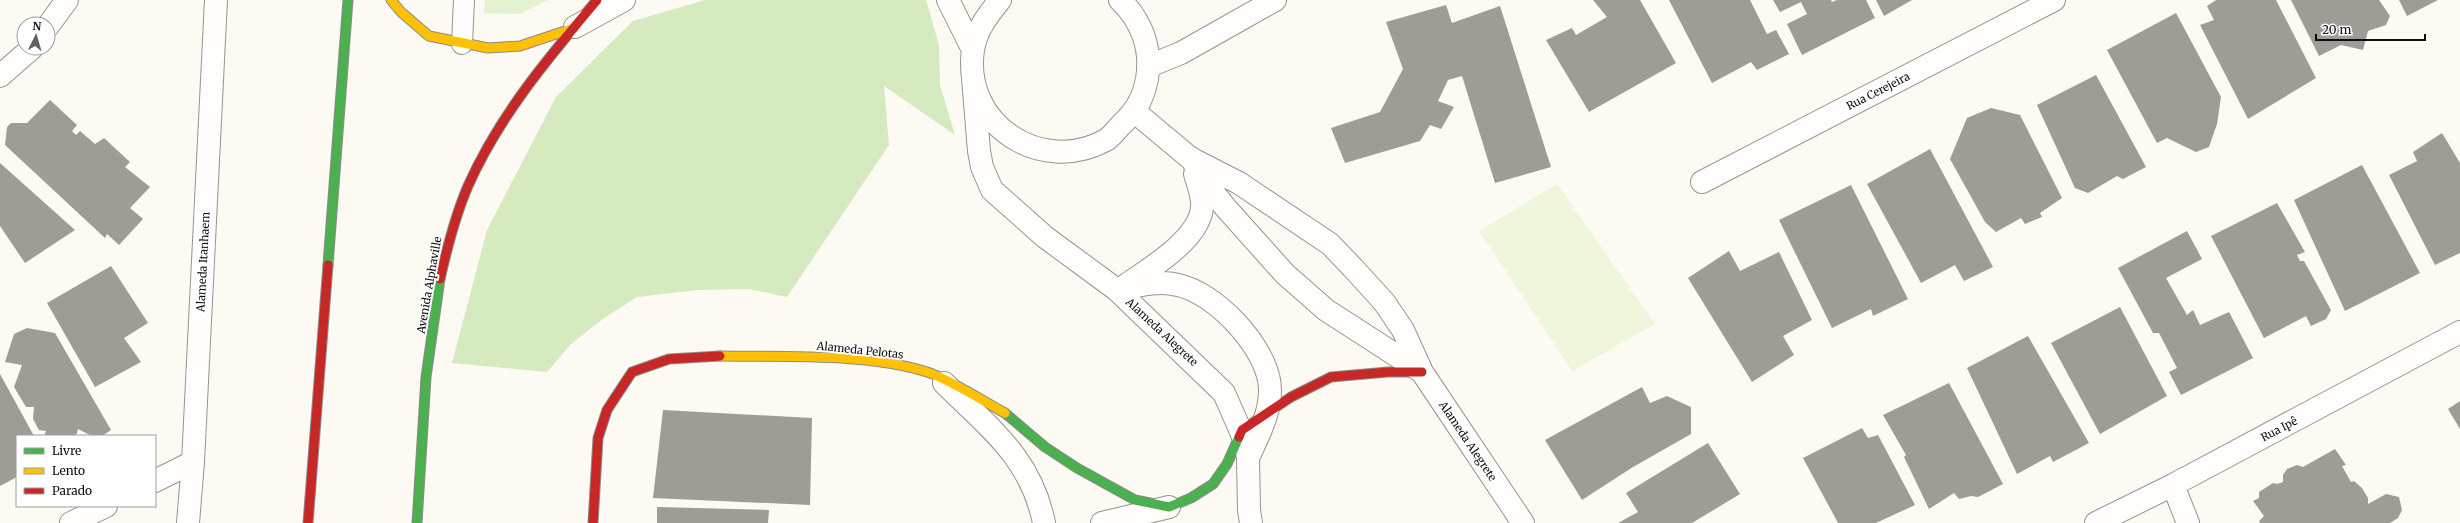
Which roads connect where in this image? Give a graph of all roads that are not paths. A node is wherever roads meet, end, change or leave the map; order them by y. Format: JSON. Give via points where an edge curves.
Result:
{"nodes":[{"id":1,"x":67,"y":0,"type":"edge"},
{"id":2,"x":216,"y":0,"type":"edge"},
{"id":3,"x":348,"y":0,"type":"edge"},
{"id":4,"x":391,"y":0,"type":"edge"},
{"id":5,"x":464,"y":0,"type":"edge"},
{"id":6,"x":597,"y":0,"type":"edge"},
{"id":7,"x":624,"y":0,"type":"edge"},
{"id":8,"x":948,"y":0,"type":"edge"},
{"id":9,"x":1000,"y":0,"type":"edge"},
{"id":10,"x":1120,"y":0,"type":"edge"},
{"id":11,"x":1275,"y":0,"type":"edge"},
{"id":12,"x":2054,"y":0,"type":"edge"},
{"id":13,"x":55,"y":16,"type":"edge"},
{"id":14,"x":574,"y":28,"type":"junction"},
{"id":15,"x":462,"y":44,"type":"junction"},
{"id":16,"x":973,"y":50,"type":"junction"},
{"id":17,"x":22,"y":56,"type":"edge"},
{"id":18,"x":1149,"y":66,"type":"junction"},
{"id":19,"x":2,"y":71,"type":"edge"},
{"id":20,"x":973,"y":78,"type":"junction"},
{"id":21,"x":1135,"y":112,"type":"junction"},
{"id":22,"x":1190,"y":158,"type":"junction"},
{"id":23,"x":1702,"y":182,"type":"dead end"},
{"id":24,"x":1117,"y":290,"type":"junction"},
{"id":25,"x":2460,"y":332,"type":"edge"},
{"id":26,"x":928,"y":372,"type":"junction"},
{"id":27,"x":1422,"y":372,"type":"junction"},
{"id":28,"x":1268,"y":411,"type":"junction"},
{"id":29,"x":1242,"y":430,"type":"junction"},
{"id":30,"x":1248,"y":458,"type":"junction"},
{"id":31,"x":193,"y":462,"type":"junction"},
{"id":32,"x":156,"y":481,"type":"edge"},
{"id":33,"x":2173,"y":485,"type":"junction"},
{"id":34,"x":1500,"y":489,"type":"junction"},
{"id":35,"x":1169,"y":506,"type":"junction"},
{"id":36,"x":104,"y":507,"type":"edge"},
{"id":37,"x":2123,"y":518,"type":"edge"},
{"id":38,"x":71,"y":523,"type":"edge"},
{"id":39,"x":188,"y":523,"type":"edge"},
{"id":40,"x":308,"y":523,"type":"edge"},
{"id":41,"x":417,"y":523,"type":"edge"},
{"id":42,"x":593,"y":523,"type":"edge"},
{"id":43,"x":1044,"y":523,"type":"edge"},
{"id":44,"x":1102,"y":523,"type":"edge"},
{"id":45,"x":1252,"y":523,"type":"edge"},
{"id":46,"x":1512,"y":523,"type":"edge"},
{"id":47,"x":1523,"y":523,"type":"edge"},
{"id":48,"x":2096,"y":523,"type":"edge"},
{"id":49,"x":2188,"y":523,"type":"edge"}],
"edges":[{"from":1,"to":13,"type":"street"},
{"from":2,"to":31,"type":"street","name":"Alameda Itanhaem"},
{"from":3,"to":40,"type":"main road"},
{"from":4,"to":15,"type":"main road","via":[[429,36]]},
{"from":5,"to":15,"type":"lane"},
{"from":6,"to":14,"type":"main road","name":"Avenida Alphaville"},
{"from":7,"to":14,"type":"street"},
{"from":8,"to":16,"type":"street"},
{"from":9,"to":16,"type":"street","via":[[982,23]]},
{"from":10,"to":18,"type":"street","via":[[1131,11],[1145,37]]},
{"from":11,"to":18,"type":"street","via":[[1181,53]]},
{"from":12,"to":23,"type":"street","name":"Rua Cerejeira"},
{"from":14,"to":15,"type":"main road","via":[[520,46],[488,48]]},
{"from":14,"to":41,"type":"main road","name":"Avenida Alphaville","via":[[536,75],[489,142],[463,197],[446,245],[433,319]]},
{"from":16,"to":20,"type":"street"},
{"from":17,"to":19,"type":"street"},
{"from":18,"to":21,"type":"street","via":[[1144,95]]},
{"from":20,"to":21,"type":"street","via":[[982,106],[1000,128],[1023,144],[1051,152],[1080,150],[1107,140]]},
{"from":20,"to":24,"type":"street","name":"Alameda Alegrete","via":[[979,151],[982,167],[992,190],[1045,237]]},
{"from":21,"to":22,"type":"street","name":"Alameda Alegrete"},
{"from":22,"to":24,"type":"street","via":[[1202,208],[1198,221],[1182,244]]},
{"from":22,"to":27,"type":"street","via":[[1225,207],[1285,274],[1326,310]]},
{"from":22,"to":27,"type":"street","name":"Alameda Alegrete","via":[[1239,183],[1330,244],[1384,302],[1403,330]]},
{"from":24,"to":28,"type":"street","via":[[1143,284],[1177,284],[1202,294],[1225,312],[1250,340],[1264,363],[1270,381]]},
{"from":24,"to":29,"type":"street","name":"Alameda Alegrete","via":[[1224,393]]},
{"from":25,"to":33,"type":"street","name":"Rua Ipê"},
{"from":26,"to":35,"type":"main road","name":"Alameda Pelotas","via":[[1008,415],[1045,447],[1077,468],[1135,500]]},
{"from":26,"to":42,"type":"main road","name":"Alameda Pelotas","via":[[889,363],[809,357],[694,356],[669,359],[632,372],[607,410],[598,438]]},
{"from":26,"to":43,"type":"street","via":[[985,420],[1014,455],[1034,490]]},
{"from":27,"to":28,"type":"main road","via":[[1331,377]]},
{"from":27,"to":34,"type":"street","name":"Alameda Alegrete"},
{"from":28,"to":29,"type":"main road"},
{"from":28,"to":30,"type":"street"},
{"from":29,"to":30,"type":"street","name":"Alameda Alegrete"},
{"from":29,"to":35,"type":"main road","name":"Alameda Pelotas","via":[[1227,464],[1213,484],[1191,498]]},
{"from":30,"to":45,"type":"street","name":"Alameda Alegrete","via":[[1249,510]]},
{"from":31,"to":32,"type":"street"},
{"from":31,"to":39,"type":"street","name":"Alameda Itanhaem"},
{"from":33,"to":37,"type":"street","name":"Rua Ipê"},
{"from":33,"to":49,"type":"street"},
{"from":34,"to":46,"type":"street","name":"Alameda Alegrete"},
{"from":34,"to":47,"type":"street","name":"Alameda Alegrete"},
{"from":35,"to":44,"type":"street"},
{"from":36,"to":38,"type":"street"},
{"from":37,"to":48,"type":"street","name":"Rua Ipê"}]}
